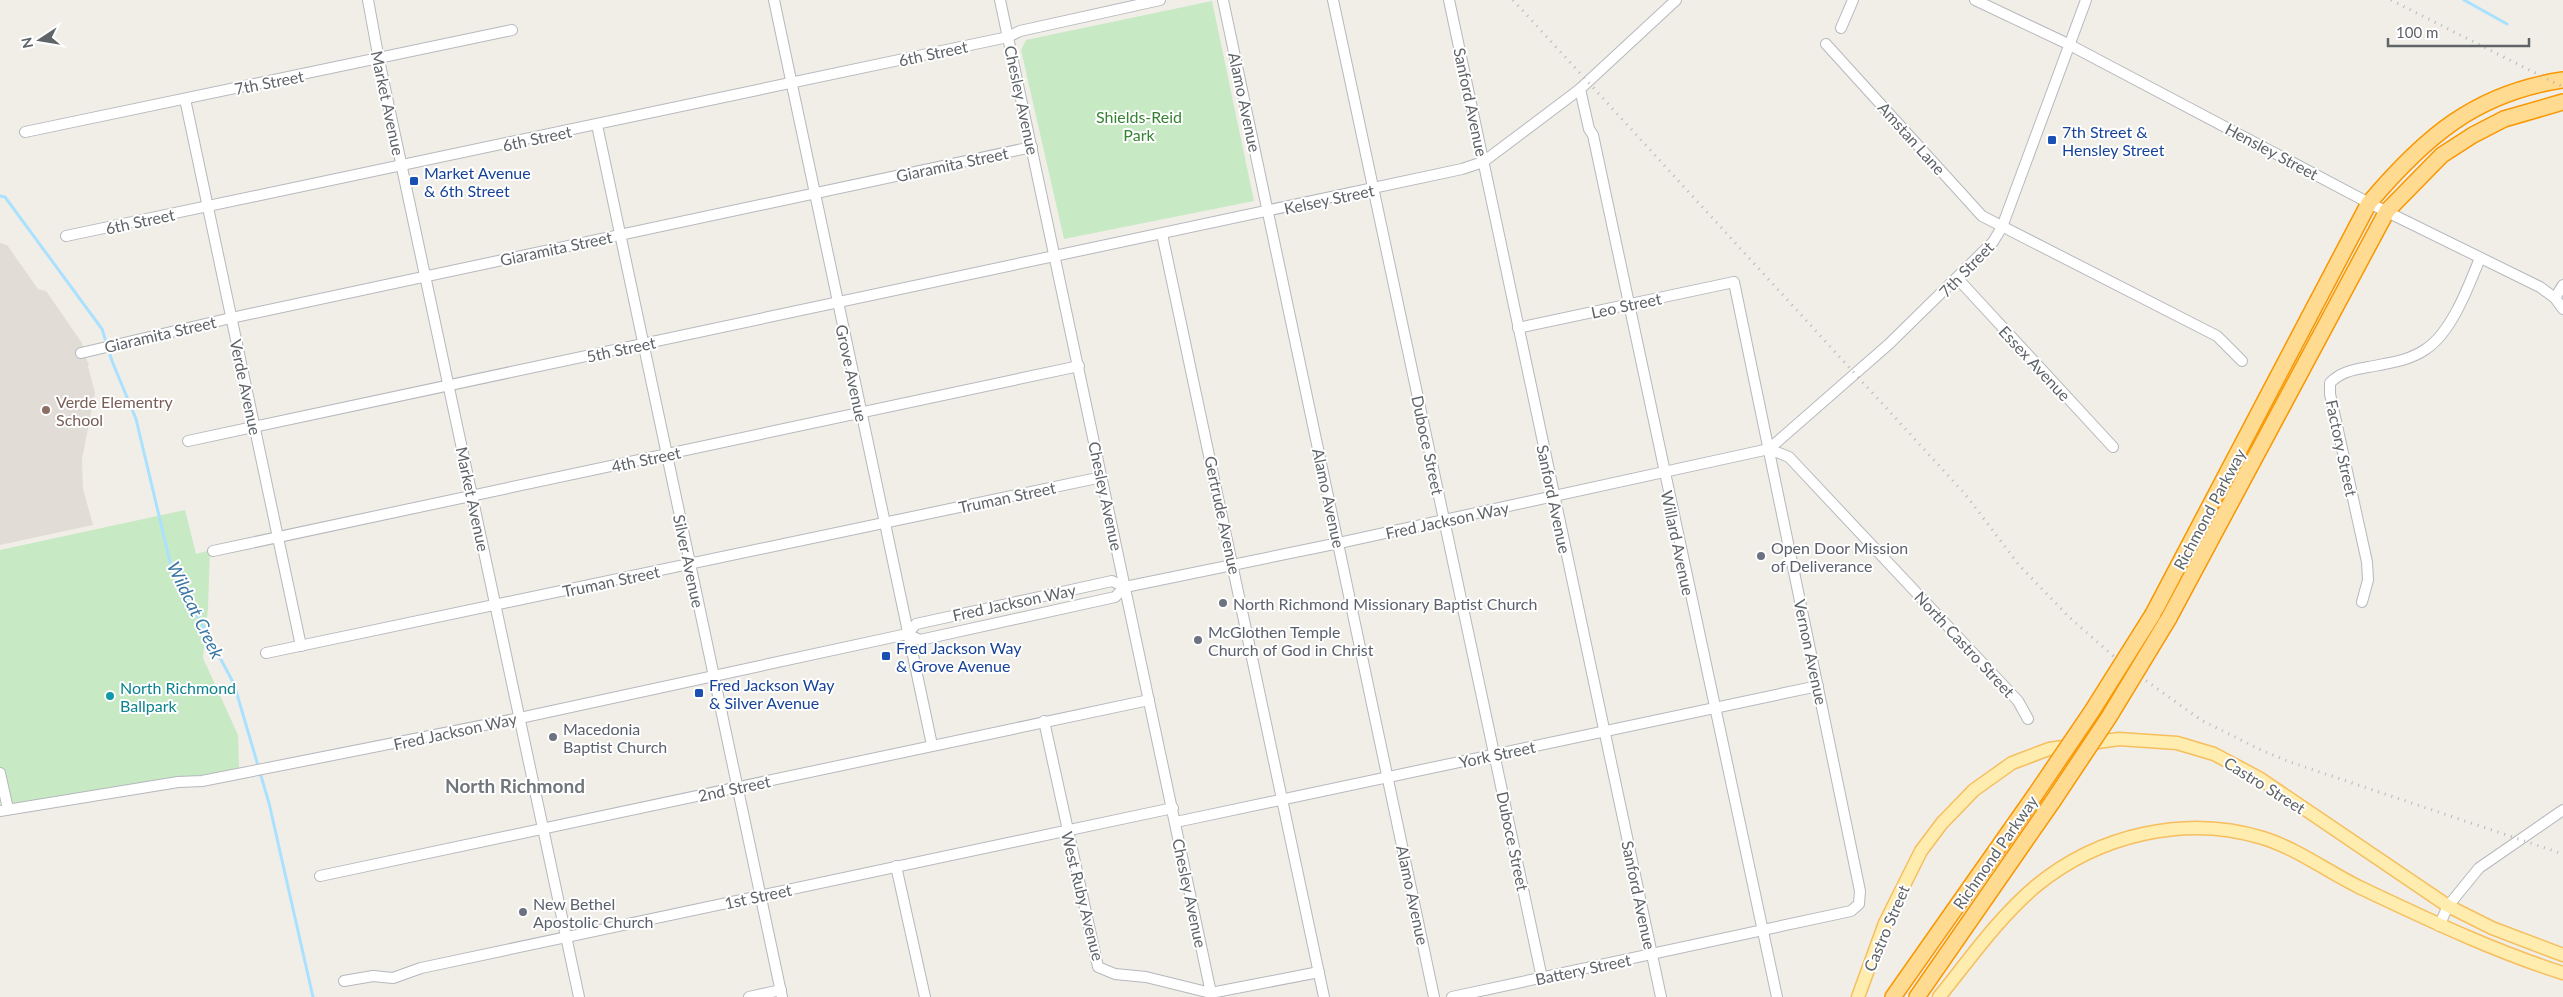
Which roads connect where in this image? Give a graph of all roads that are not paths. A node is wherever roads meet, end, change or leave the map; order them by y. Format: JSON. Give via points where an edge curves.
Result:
{"nodes":[{"id":1,"x":368,"y":0,"type":"edge"},
{"id":2,"x":774,"y":0,"type":"edge"},
{"id":3,"x":1000,"y":0,"type":"edge"},
{"id":4,"x":1160,"y":0,"type":"edge"},
{"id":5,"x":1223,"y":0,"type":"edge"},
{"id":6,"x":1333,"y":0,"type":"edge"},
{"id":7,"x":1449,"y":0,"type":"edge"},
{"id":8,"x":1676,"y":0,"type":"edge"},
{"id":9,"x":1853,"y":0,"type":"edge"},
{"id":10,"x":1976,"y":0,"type":"edge"},
{"id":11,"x":2086,"y":0,"type":"edge"},
{"id":12,"x":1114,"y":5,"type":"edge"},
{"id":13,"x":1841,"y":28,"type":"dead end"},
{"id":14,"x":512,"y":30,"type":"dead end"},
{"id":15,"x":1008,"y":37,"type":"junction"},
{"id":16,"x":1826,"y":44,"type":"dead end"},
{"id":17,"x":2068,"y":44,"type":"junction"},
{"id":18,"x":379,"y":60,"type":"junction"},
{"id":19,"x":2563,"y":80,"type":"edge"},
{"id":20,"x":791,"y":82,"type":"junction"},
{"id":21,"x":1580,"y":89,"type":"junction"},
{"id":22,"x":185,"y":99,"type":"junction"},
{"id":23,"x":2563,"y":102,"type":"edge"},
{"id":24,"x":597,"y":125,"type":"junction"},
{"id":25,"x":24,"y":132,"type":"dead end"},
{"id":26,"x":1032,"y":147,"type":"junction"},
{"id":27,"x":1483,"y":162,"type":"junction"},
{"id":28,"x":402,"y":166,"type":"junction"},
{"id":29,"x":1374,"y":190,"type":"junction"},
{"id":30,"x":815,"y":193,"type":"junction"},
{"id":31,"x":2369,"y":203,"type":"junction"},
{"id":32,"x":208,"y":206,"type":"junction"},
{"id":33,"x":1268,"y":211,"type":"junction"},
{"id":34,"x":2387,"y":211,"type":"junction"},
{"id":35,"x":2002,"y":227,"type":"junction"},
{"id":36,"x":620,"y":234,"type":"junction"},
{"id":37,"x":1162,"y":234,"type":"junction"},
{"id":38,"x":66,"y":236,"type":"dead end"},
{"id":39,"x":1055,"y":256,"type":"junction"},
{"id":40,"x":2480,"y":258,"type":"junction"},
{"id":41,"x":425,"y":276,"type":"junction"},
{"id":42,"x":1958,"y":279,"type":"junction"},
{"id":43,"x":1734,"y":282,"type":"joint"},
{"id":44,"x":2563,"y":285,"type":"edge"},
{"id":45,"x":2556,"y":298,"type":"junction"},
{"id":46,"x":838,"y":303,"type":"junction"},
{"id":47,"x":1628,"y":305,"type":"junction"},
{"id":48,"x":2563,"y":309,"type":"edge"},
{"id":49,"x":231,"y":318,"type":"junction"},
{"id":50,"x":1518,"y":328,"type":"junction"},
{"id":51,"x":642,"y":344,"type":"junction"},
{"id":52,"x":81,"y":353,"type":"dead end"},
{"id":53,"x":2242,"y":361,"type":"dead end"},
{"id":54,"x":1079,"y":366,"type":"junction"},
{"id":55,"x":448,"y":386,"type":"junction"},
{"id":56,"x":861,"y":413,"type":"junction"},
{"id":57,"x":254,"y":427,"type":"junction"},
{"id":58,"x":188,"y":441,"type":"dead end"},
{"id":59,"x":2112,"y":447,"type":"dead end"},
{"id":60,"x":1769,"y":449,"type":"junction"},
{"id":61,"x":666,"y":454,"type":"junction"},
{"id":62,"x":1664,"y":473,"type":"junction"},
{"id":63,"x":1102,"y":477,"type":"junction"},
{"id":64,"x":473,"y":495,"type":"junction"},
{"id":65,"x":1554,"y":496,"type":"junction"},
{"id":66,"x":1444,"y":520,"type":"junction"},
{"id":67,"x":884,"y":523,"type":"junction"},
{"id":68,"x":278,"y":537,"type":"junction"},
{"id":69,"x":1339,"y":543,"type":"junction"},
{"id":70,"x":213,"y":551,"type":"dead end"},
{"id":71,"x":690,"y":565,"type":"junction"},
{"id":72,"x":1234,"y":565,"type":"junction"},
{"id":73,"x":1125,"y":587,"type":"junction"},
{"id":74,"x":2362,"y":602,"type":"dead end"},
{"id":75,"x":496,"y":605,"type":"junction"},
{"id":76,"x":907,"y":634,"type":"junction"},
{"id":77,"x":301,"y":646,"type":"junction"},
{"id":78,"x":266,"y":653,"type":"dead end"},
{"id":79,"x":714,"y":676,"type":"junction"},
{"id":80,"x":1818,"y":686,"type":"junction"},
{"id":81,"x":1149,"y":700,"type":"junction"},
{"id":82,"x":1714,"y":708,"type":"junction"},
{"id":83,"x":520,"y":718,"type":"junction"},
{"id":84,"x":2028,"y":719,"type":"dead end"},
{"id":85,"x":1044,"y":722,"type":"junction"},
{"id":86,"x":1603,"y":732,"type":"junction"},
{"id":87,"x":932,"y":745,"type":"junction"},
{"id":88,"x":1495,"y":755,"type":"junction"},
{"id":89,"x":0,"y":773,"type":"edge"},
{"id":90,"x":1388,"y":777,"type":"junction"},
{"id":91,"x":738,"y":787,"type":"junction"},
{"id":92,"x":1284,"y":800,"type":"junction"},
{"id":93,"x":1172,"y":808,"type":"junction"},
{"id":94,"x":4,"y":810,"type":"edge"},
{"id":95,"x":2563,"y":810,"type":"edge"},
{"id":96,"x":1176,"y":822,"type":"junction"},
{"id":97,"x":542,"y":829,"type":"junction"},
{"id":98,"x":1066,"y":830,"type":"junction"},
{"id":99,"x":896,"y":866,"type":"junction"},
{"id":100,"x":320,"y":876,"type":"dead end"},
{"id":101,"x":760,"y":896,"type":"junction"},
{"id":102,"x":1859,"y":904,"type":"joint"},
{"id":103,"x":2448,"y":906,"type":"junction"},
{"id":104,"x":2439,"y":926,"type":"junction"},
{"id":105,"x":1761,"y":930,"type":"junction"},
{"id":106,"x":566,"y":937,"type":"junction"},
{"id":107,"x":1652,"y":954,"type":"junction"},
{"id":108,"x":2563,"y":954,"type":"edge"},
{"id":109,"x":1320,"y":972,"type":"junction"},
{"id":110,"x":2563,"y":973,"type":"edge"},
{"id":111,"x":1542,"y":978,"type":"junction"},
{"id":112,"x":344,"y":982,"type":"dead end"},
{"id":113,"x":1211,"y":993,"type":"junction"},
{"id":114,"x":781,"y":994,"type":"edge"},
{"id":115,"x":579,"y":997,"type":"edge"},
{"id":116,"x":749,"y":997,"type":"edge"},
{"id":117,"x":924,"y":997,"type":"edge"},
{"id":118,"x":1324,"y":997,"type":"edge"},
{"id":119,"x":1434,"y":997,"type":"edge"},
{"id":120,"x":1452,"y":997,"type":"edge"},
{"id":121,"x":1661,"y":997,"type":"edge"},
{"id":122,"x":1777,"y":997,"type":"edge"},
{"id":123,"x":1858,"y":997,"type":"edge"},
{"id":124,"x":1893,"y":997,"type":"edge"},
{"id":125,"x":1917,"y":997,"type":"edge"},
{"id":126,"x":1939,"y":997,"type":"edge"}],
"edges":[{"from":1,"to":18,"type":"street","name":"Market Avenue"},
{"from":2,"to":20,"type":"street","name":"Grove Avenue"},
{"from":3,"to":15,"type":"street","name":"Chesley Avenue"},
{"from":4,"to":12,"type":"street","name":"6th Street"},
{"from":5,"to":33,"type":"street","name":"Alamo Avenue"},
{"from":6,"to":29,"type":"street","name":"Duboce Street"},
{"from":7,"to":27,"type":"street","name":"Sanford Avenue"},
{"from":8,"to":21,"type":"street"},
{"from":9,"to":13,"type":"street"},
{"from":10,"to":17,"type":"street","name":"Hensley Street"},
{"from":11,"to":17,"type":"street","name":"7th Street"},
{"from":12,"to":15,"type":"street","name":"6th Street"},
{"from":14,"to":18,"type":"street","name":"7th Street"},
{"from":15,"to":20,"type":"street","name":"6th Street"},
{"from":15,"to":26,"type":"street","name":"Chesley Avenue"},
{"from":16,"to":35,"type":"street","name":"Amstan Lane","via":[[1982,216]]},
{"from":17,"to":31,"type":"street","name":"Hensley Street"},
{"from":17,"to":35,"type":"street","name":"7th Street"},
{"from":18,"to":22,"type":"street","name":"7th Street"},
{"from":18,"to":28,"type":"street","name":"Market Avenue"},
{"from":19,"to":31,"type":"highway","name":"Richmond Parkway","via":[[2537,84],[2463,115],[2428,139]]},
{"from":20,"to":24,"type":"street","name":"6th Street"},
{"from":20,"to":30,"type":"street","name":"Grove Avenue"},
{"from":21,"to":27,"type":"street","name":"Kelsey Street"},
{"from":21,"to":47,"type":"street","name":"Willard Avenue","via":[[1593,135]]},
{"from":22,"to":25,"type":"street","name":"7th Street"},
{"from":22,"to":32,"type":"street","name":"Verde Avenue"},
{"from":23,"to":34,"type":"highway","name":"Richmond Parkway","via":[[2504,119],[2474,135],[2442,155]]},
{"from":24,"to":28,"type":"street","name":"6th Street"},
{"from":24,"to":36,"type":"street","name":"Silver Avenue"},
{"from":26,"to":30,"type":"street","name":"Giaramita Street"},
{"from":26,"to":39,"type":"street","name":"Chesley Avenue"},
{"from":27,"to":29,"type":"street","name":"Kelsey Street"},
{"from":27,"to":50,"type":"street","name":"Sanford Avenue"},
{"from":28,"to":32,"type":"street","name":"6th Street"},
{"from":28,"to":41,"type":"street","name":"Market Avenue"},
{"from":29,"to":33,"type":"street","name":"Kelsey Street"},
{"from":29,"to":66,"type":"street","name":"Duboce Street"},
{"from":30,"to":36,"type":"street","name":"Giaramita Street"},
{"from":30,"to":46,"type":"street","name":"Grove Avenue"},
{"from":31,"to":34,"type":"street","name":"Hensley Street"},
{"from":31,"to":124,"type":"highway","name":"Richmond Parkway","bridge":true,"via":[[2152,614],[2092,711]]},
{"from":32,"to":38,"type":"street","name":"6th Street"},
{"from":32,"to":49,"type":"street","name":"Verde Avenue"},
{"from":33,"to":37,"type":"street","name":"Kelsey Street"},
{"from":33,"to":69,"type":"street","name":"Alamo Avenue"},
{"from":34,"to":40,"type":"street","name":"Hensley Street"},
{"from":34,"to":125,"type":"highway","name":"Richmond Parkway","bridge":true,"via":[[2169,618],[2053,801]]},
{"from":35,"to":42,"type":"street","name":"7th Street","via":[[1993,242]]},
{"from":35,"to":53,"type":"street","via":[[2217,336]]},
{"from":36,"to":41,"type":"street","name":"Giaramita Street"},
{"from":36,"to":51,"type":"street","name":"Silver Avenue"},
{"from":37,"to":39,"type":"street","name":"Kelsey Street"},
{"from":37,"to":72,"type":"street","name":"Gertrude Avenue"},
{"from":39,"to":46,"type":"street","name":"5th Street"},
{"from":39,"to":54,"type":"street","name":"Chesley Avenue"},
{"from":40,"to":45,"type":"street","name":"Hensley Street"},
{"from":40,"to":74,"type":"street","name":"Factory Street","via":[[2452,317],[2427,349],[2399,361],[2347,371],[2337,375],[2330,384],[2367,562],[2368,580]]},
{"from":41,"to":49,"type":"street","name":"Giaramita Street"},
{"from":41,"to":55,"type":"street","name":"Market Avenue"},
{"from":42,"to":59,"type":"street","name":"Essex Avenue"},
{"from":42,"to":60,"type":"street","name":"7th Street"},
{"from":43,"to":47,"type":"street","name":"Leo Street"},
{"from":43,"to":60,"type":"street","name":"Vernon Avenue"},
{"from":44,"to":45,"type":"street"},
{"from":45,"to":48,"type":"street","name":"Hensley Street"},
{"from":46,"to":51,"type":"street","name":"5th Street"},
{"from":46,"to":56,"type":"street","name":"Grove Avenue"},
{"from":47,"to":50,"type":"street","name":"Leo Street"},
{"from":47,"to":62,"type":"street","name":"Willard Avenue"},
{"from":49,"to":52,"type":"street","name":"Giaramita Street"},
{"from":49,"to":57,"type":"street","name":"Verde Avenue"},
{"from":50,"to":65,"type":"street","name":"Sanford Avenue"},
{"from":51,"to":55,"type":"street","name":"5th Street"},
{"from":51,"to":61,"type":"street","name":"Silver Avenue"},
{"from":54,"to":56,"type":"street","name":"4th Street"},
{"from":54,"to":63,"type":"street","name":"Chesley Avenue"},
{"from":55,"to":57,"type":"street","name":"5th Street"},
{"from":55,"to":64,"type":"street","name":"Market Avenue"},
{"from":56,"to":61,"type":"street","name":"4th Street"},
{"from":56,"to":67,"type":"street","name":"Grove Avenue"},
{"from":57,"to":58,"type":"street","name":"5th Street"},
{"from":57,"to":68,"type":"street","name":"Verde Avenue"},
{"from":60,"to":62,"type":"street","name":"Fred Jackson Way"},
{"from":60,"to":80,"type":"street","name":"Vernon Avenue"},
{"from":60,"to":84,"type":"street","name":"North Castro Street","via":[[1789,457],[2018,701]]},
{"from":61,"to":64,"type":"street","name":"4th Street"},
{"from":61,"to":71,"type":"street","name":"Silver Avenue"},
{"from":62,"to":65,"type":"street","name":"Fred Jackson Way"},
{"from":62,"to":82,"type":"street","name":"Willard Avenue"},
{"from":63,"to":67,"type":"street","name":"Truman Street"},
{"from":63,"to":73,"type":"street","name":"Chesley Avenue"},
{"from":64,"to":68,"type":"street","name":"4th Street"},
{"from":64,"to":75,"type":"street","name":"Market Avenue"},
{"from":65,"to":66,"type":"street","name":"Fred Jackson Way"},
{"from":65,"to":86,"type":"street","name":"Sanford Avenue"},
{"from":66,"to":69,"type":"street","name":"Fred Jackson Way"},
{"from":66,"to":88,"type":"street","name":"Duboce Street"},
{"from":67,"to":71,"type":"street","name":"Truman Street"},
{"from":67,"to":76,"type":"street","name":"Grove Avenue"},
{"from":68,"to":70,"type":"street","name":"4th Street"},
{"from":68,"to":77,"type":"street","name":"Verde Avenue"},
{"from":69,"to":72,"type":"street","name":"Fred Jackson Way"},
{"from":69,"to":90,"type":"street","name":"Alamo Avenue"},
{"from":71,"to":75,"type":"street","name":"Truman Street"},
{"from":71,"to":79,"type":"street","name":"Silver Avenue"},
{"from":72,"to":73,"type":"street","name":"Fred Jackson Way"},
{"from":72,"to":92,"type":"street","name":"Gertrude Avenue"},
{"from":73,"to":76,"type":"street","name":"Fred Jackson Way","via":[[1115,597],[920,640]]},
{"from":73,"to":76,"type":"street","name":"Fred Jackson Way","via":[[1112,581],[916,624]]},
{"from":73,"to":81,"type":"street","name":"Chesley Avenue"},
{"from":75,"to":77,"type":"street","name":"Truman Street"},
{"from":75,"to":83,"type":"street","name":"Market Avenue"},
{"from":76,"to":79,"type":"street","name":"Fred Jackson Way"},
{"from":76,"to":87,"type":"street","name":"Grove Avenue"},
{"from":77,"to":78,"type":"street","name":"Truman Street"},
{"from":79,"to":83,"type":"street","name":"Fred Jackson Way"},
{"from":79,"to":91,"type":"street","name":"Silver Avenue"},
{"from":80,"to":82,"type":"street","name":"York Street"},
{"from":80,"to":102,"type":"street","name":"Vernon Avenue","via":[[1860,891]]},
{"from":81,"to":85,"type":"street","name":"2nd Street"},
{"from":81,"to":93,"type":"street","name":"Chesley Avenue"},
{"from":82,"to":86,"type":"street","name":"York Street"},
{"from":82,"to":105,"type":"street","name":"Willard Avenue"},
{"from":83,"to":94,"type":"street","name":"Fred Jackson Way","via":[[202,781]]},
{"from":83,"to":97,"type":"street","name":"Market Avenue"},
{"from":85,"to":87,"type":"street","name":"2nd Street"},
{"from":85,"to":98,"type":"street","name":"West Ruby Avenue"},
{"from":86,"to":88,"type":"street","name":"York Street"},
{"from":86,"to":107,"type":"street","name":"Sanford Avenue"},
{"from":87,"to":91,"type":"street","name":"2nd Street"},
{"from":88,"to":90,"type":"street","name":"York Street"},
{"from":88,"to":111,"type":"street","name":"Duboce Street"},
{"from":89,"to":94,"type":"street"},
{"from":90,"to":92,"type":"street","name":"York Street"},
{"from":90,"to":119,"type":"street","name":"Alamo Avenue"},
{"from":91,"to":97,"type":"street","name":"2nd Street"},
{"from":91,"to":101,"type":"street","name":"Silver Avenue"},
{"from":92,"to":96,"type":"street","name":"York Street"},
{"from":92,"to":109,"type":"street","name":"Gertrude Avenue"},
{"from":93,"to":96,"type":"street","name":"Chesley Avenue"},
{"from":93,"to":98,"type":"street","name":"1st Street"},
{"from":95,"to":103,"type":"street","via":[[2479,868]]},
{"from":96,"to":113,"type":"street","name":"Chesley Avenue"},
{"from":97,"to":100,"type":"street","name":"2nd Street"},
{"from":97,"to":106,"type":"street","name":"Market Avenue"},
{"from":98,"to":99,"type":"street","name":"1st Street"},
{"from":98,"to":113,"type":"street","name":"West Ruby Avenue","via":[[1098,967],[1115,974],[1146,977]]},
{"from":99,"to":101,"type":"street","name":"1st Street"},
{"from":99,"to":117,"type":"street"},
{"from":101,"to":106,"type":"street","name":"1st Street"},
{"from":101,"to":114,"type":"street","name":"Silver Avenue"},
{"from":102,"to":105,"type":"street","name":"Battery Street","via":[[1851,911]]},
{"from":103,"to":104,"type":"street"},
{"from":103,"to":108,"type":"main road","name":"Castro Street","via":[[2492,928]]},
{"from":103,"to":123,"type":"main road","name":"Castro Street","via":[[2259,778],[2214,754],[2177,743],[2145,739],[2083,742],[2050,749],[2012,763],[1974,790],[1942,823],[1921,851],[1885,924]]},
{"from":104,"to":110,"type":"main road"},
{"from":104,"to":126,"type":"main road","via":[[2264,838],[2223,829],[2175,829],[2119,839],[2076,857],[2036,887],[2005,917]]},
{"from":105,"to":107,"type":"street","name":"Battery Street"},
{"from":105,"to":122,"type":"street","name":"Willard Avenue"},
{"from":106,"to":112,"type":"street","name":"1st Street","via":[[420,968],[393,978],[373,976]]},
{"from":106,"to":115,"type":"street","name":"Market Avenue"},
{"from":107,"to":111,"type":"street","name":"Battery Street"},
{"from":107,"to":121,"type":"street","name":"Sanford Avenue"},
{"from":109,"to":113,"type":"street","name":"West Ruby Avenue"},
{"from":109,"to":118,"type":"street","name":"Gertrude Avenue"},
{"from":111,"to":120,"type":"street","name":"Battery Street"},
{"from":114,"to":116,"type":"street"}]}
